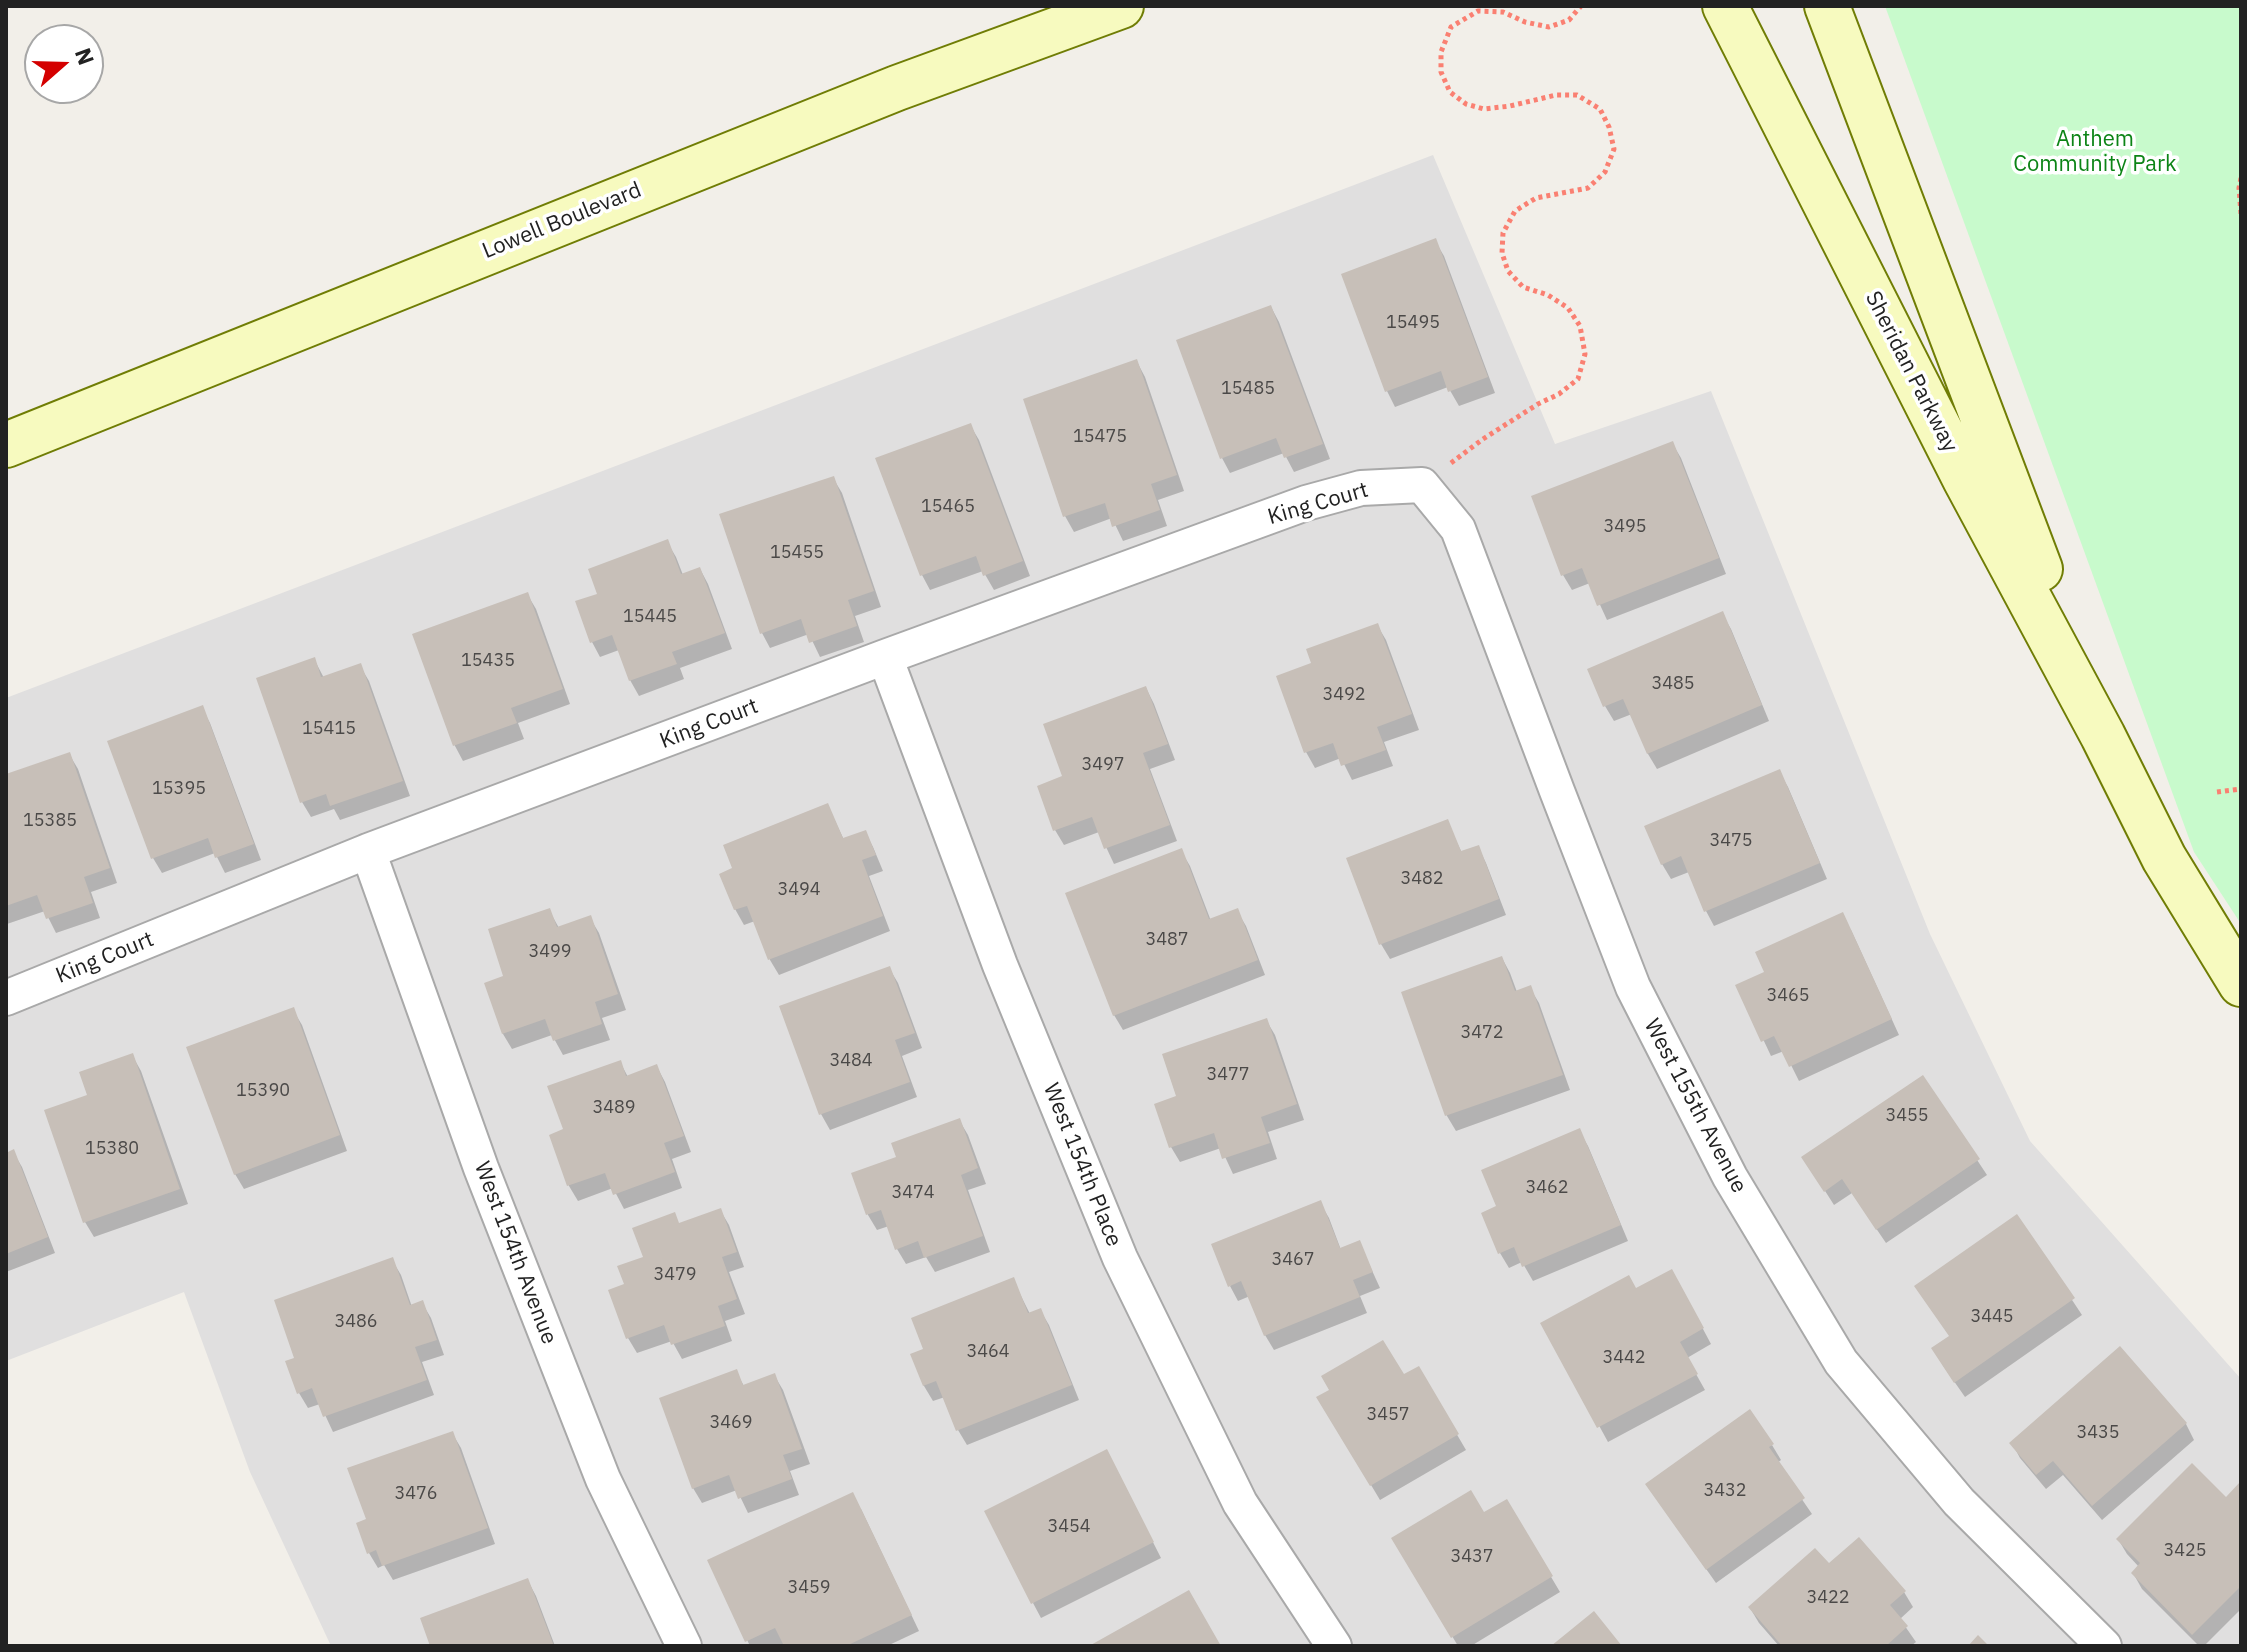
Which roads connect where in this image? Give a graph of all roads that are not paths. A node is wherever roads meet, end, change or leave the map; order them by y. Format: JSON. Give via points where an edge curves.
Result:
{"nodes":[{"id":1,"x":1121,"y":6,"type":"edge"},
{"id":2,"x":1725,"y":6,"type":"edge"},
{"id":3,"x":1827,"y":6,"type":"edge"},
{"id":4,"x":6,"y":445,"type":"edge"},
{"id":5,"x":1422,"y":485,"type":"joint"},
{"id":6,"x":885,"y":657,"type":"junction"},
{"id":7,"x":2103,"y":736,"type":"junction"},
{"id":8,"x":368,"y":851,"type":"junction"},
{"id":9,"x":2241,"y":984,"type":"edge"},
{"id":10,"x":6,"y":998,"type":"edge"},
{"id":11,"x":684,"y":1646,"type":"edge"},
{"id":12,"x":1334,"y":1646,"type":"edge"},
{"id":13,"x":2104,"y":1646,"type":"edge"}],
"edges":[{"from":1,"to":4,"type":"main road","name":"Lowell Boulevard","via":[[882,94]]},
{"from":2,"to":7,"type":"main road","name":"Sheridan Parkway","via":[[1965,479]]},
{"from":3,"to":7,"type":"main road","name":"Sheridan Parkway"},
{"from":5,"to":6,"type":"street","name":"King Court","via":[[1361,488],[1306,503]]},
{"from":5,"to":13,"type":"street","name":"West 155th Avenue","via":[[1458,529],[1633,987],[1730,1177],[1841,1362],[1959,1502]]},
{"from":6,"to":8,"type":"street","name":"King Court"},
{"from":6,"to":12,"type":"street","name":"West 154th Place","via":[[1000,965],[1120,1258],[1240,1503]]},
{"from":7,"to":9,"type":"main road","name":"Sheridan Parkway","via":[[2164,858]]},
{"from":8,"to":10,"type":"street","name":"King Court"},
{"from":8,"to":11,"type":"street","name":"West 154th Avenue","via":[[481,1168],[603,1479]]}]}
